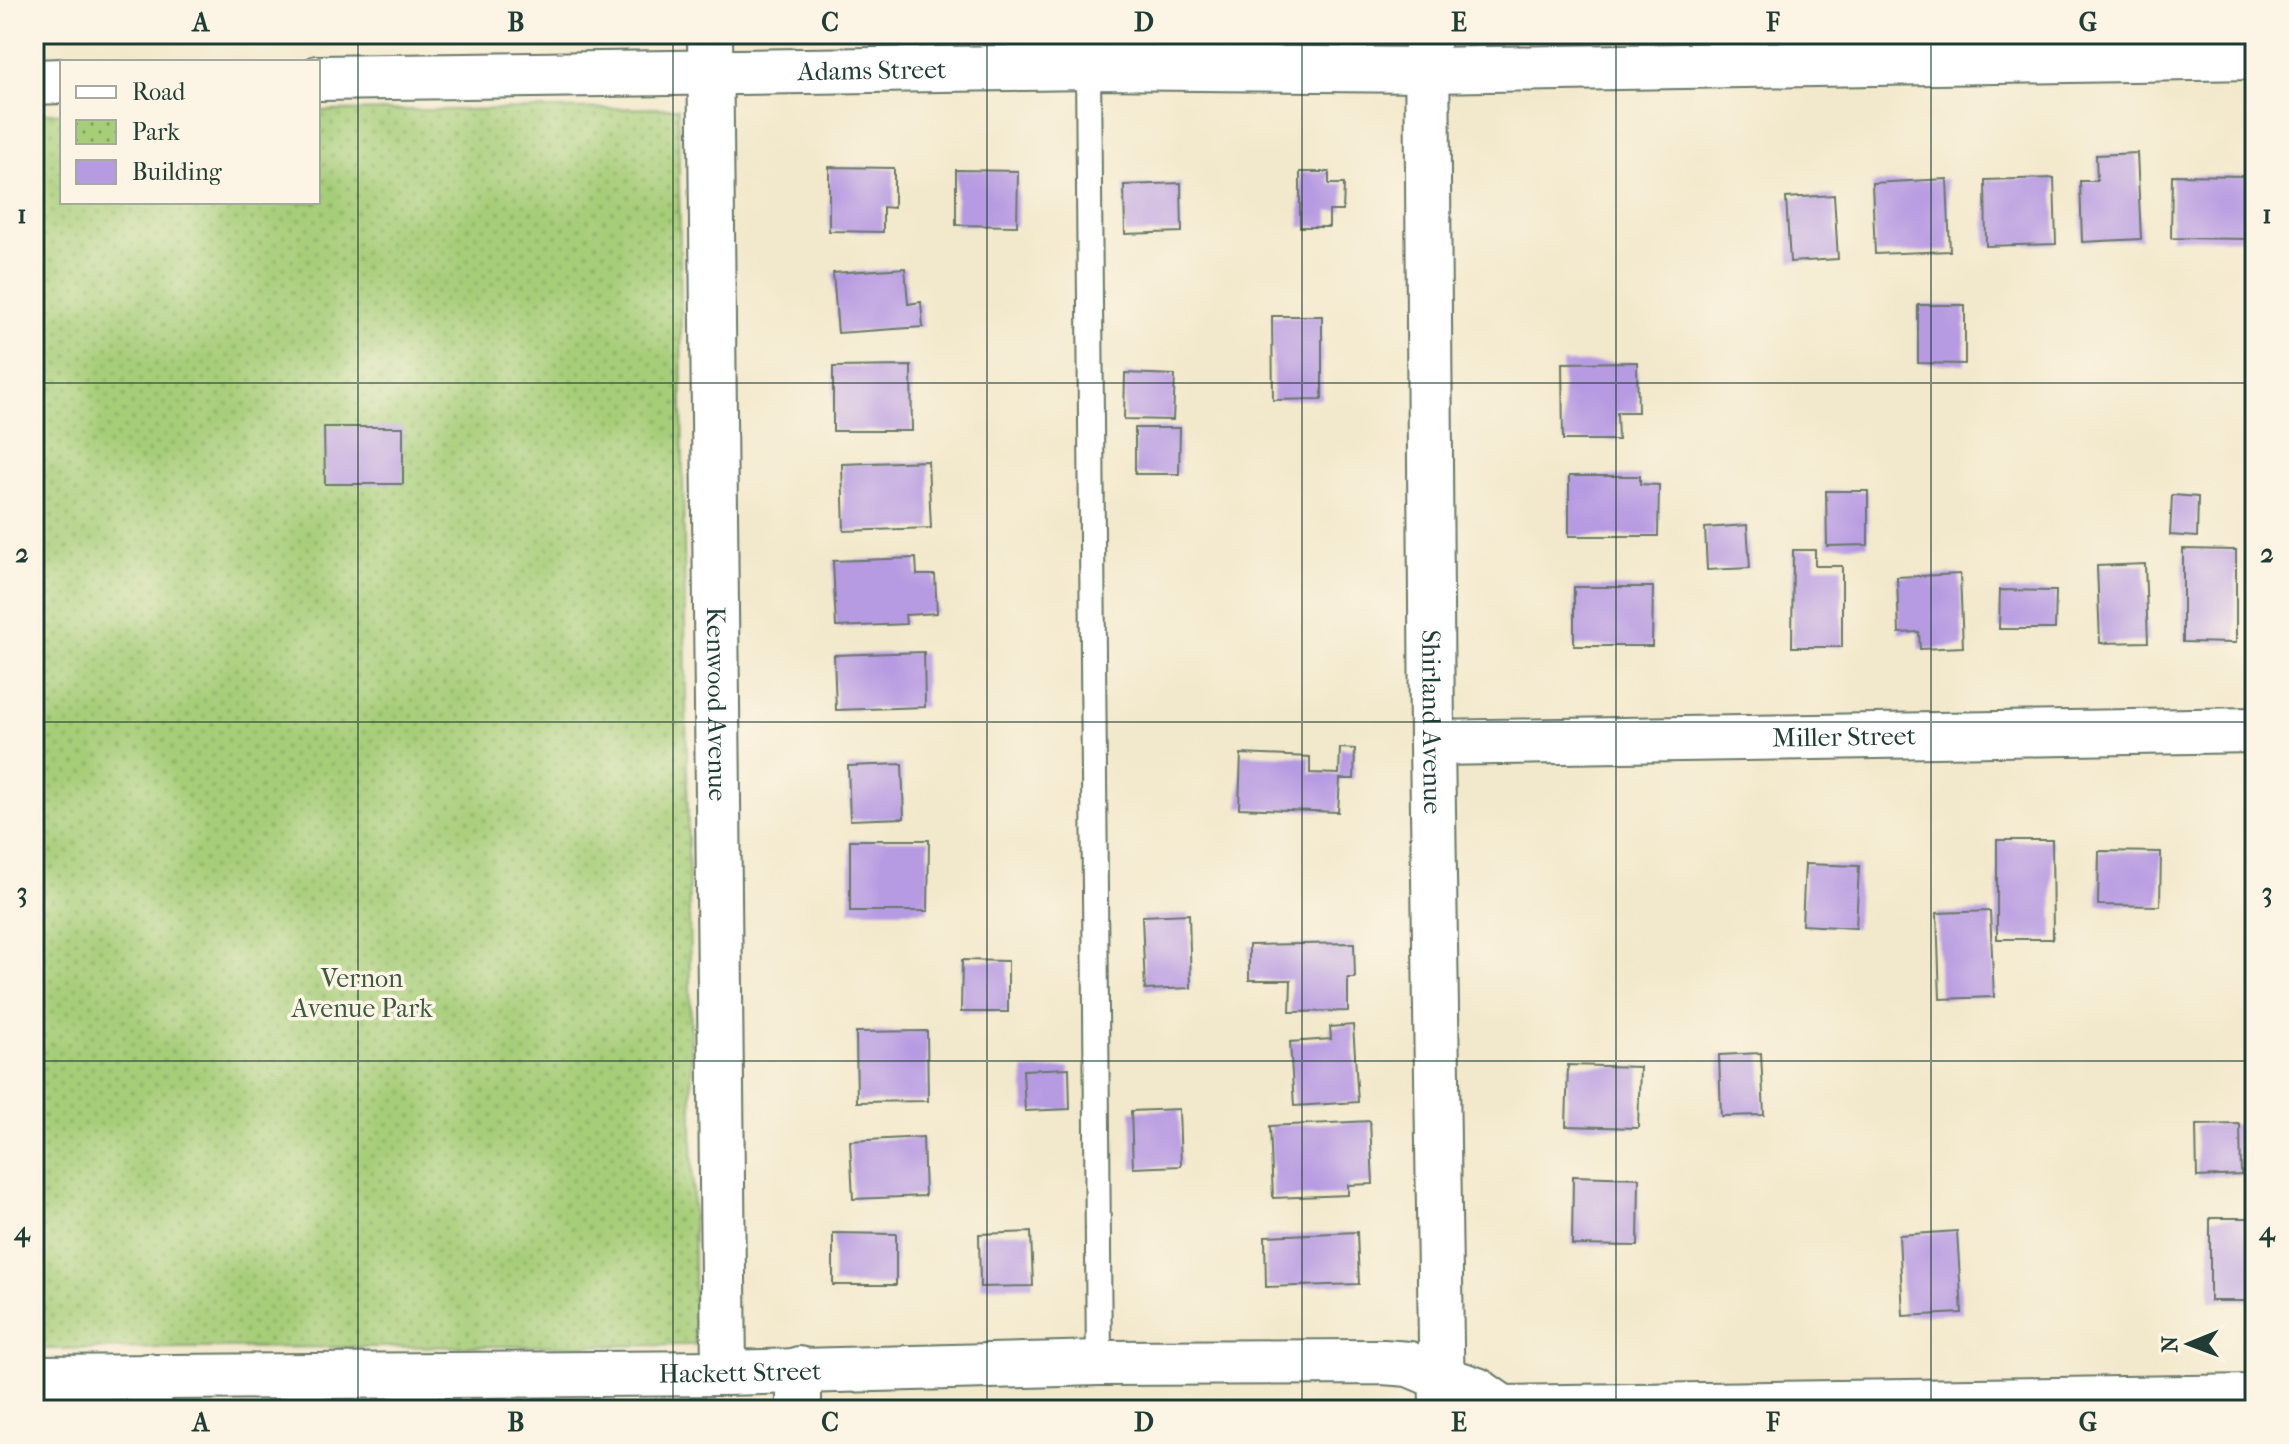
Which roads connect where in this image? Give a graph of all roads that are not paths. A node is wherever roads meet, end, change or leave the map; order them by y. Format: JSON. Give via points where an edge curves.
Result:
{"nodes":[{"id":1,"x":1427,"y":52,"type":"edge"},
{"id":2,"x":710,"y":53,"type":"edge"},
{"id":3,"x":2255,"y":57,"type":"edge"},
{"id":4,"x":1088,"y":67,"type":"junction"},
{"id":5,"x":320,"y":78,"type":"edge"},
{"id":6,"x":60,"y":81,"type":"edge"},
{"id":7,"x":34,"y":82,"type":"edge"},
{"id":8,"x":2255,"y":730,"type":"edge"},
{"id":9,"x":1432,"y":743,"type":"junction"},
{"id":10,"x":1099,"y":1363,"type":"junction"},
{"id":11,"x":724,"y":1373,"type":"junction"},
{"id":12,"x":34,"y":1378,"type":"edge"},
{"id":13,"x":799,"y":1389,"type":"edge"},
{"id":14,"x":149,"y":1393,"type":"edge"},
{"id":15,"x":1442,"y":1394,"type":"edge"},
{"id":16,"x":2255,"y":1397,"type":"edge"}],
"edges":[{"from":1,"to":3,"type":"street","name":"Adams Street"},
{"from":1,"to":4,"type":"street","name":"Adams Street"},
{"from":1,"to":9,"type":"street","name":"Shirland Avenue"},
{"from":2,"to":4,"type":"street","name":"Adams Street"},
{"from":2,"to":5,"type":"street","name":"Adams Street"},
{"from":2,"to":11,"type":"street","name":"Kenwood Avenue"},
{"from":4,"to":10,"type":"lane"},
{"from":6,"to":7,"type":"street"},
{"from":8,"to":9,"type":"street","name":"Miller Street"},
{"from":9,"to":15,"type":"street","name":"Shirland Avenue"},
{"from":10,"to":13,"type":"street","name":"Hackett Street"},
{"from":10,"to":15,"type":"street","name":"Hackett Street","via":[[1409,1364]]},
{"from":11,"to":13,"type":"street","name":"Hackett Street"},
{"from":11,"to":14,"type":"street","name":"Hackett Street"},
{"from":12,"to":14,"type":"street","name":"Hackett Street"},
{"from":15,"to":16,"type":"street","name":"Hackett Street","via":[[1477,1390],[1503,1408]]}]}
